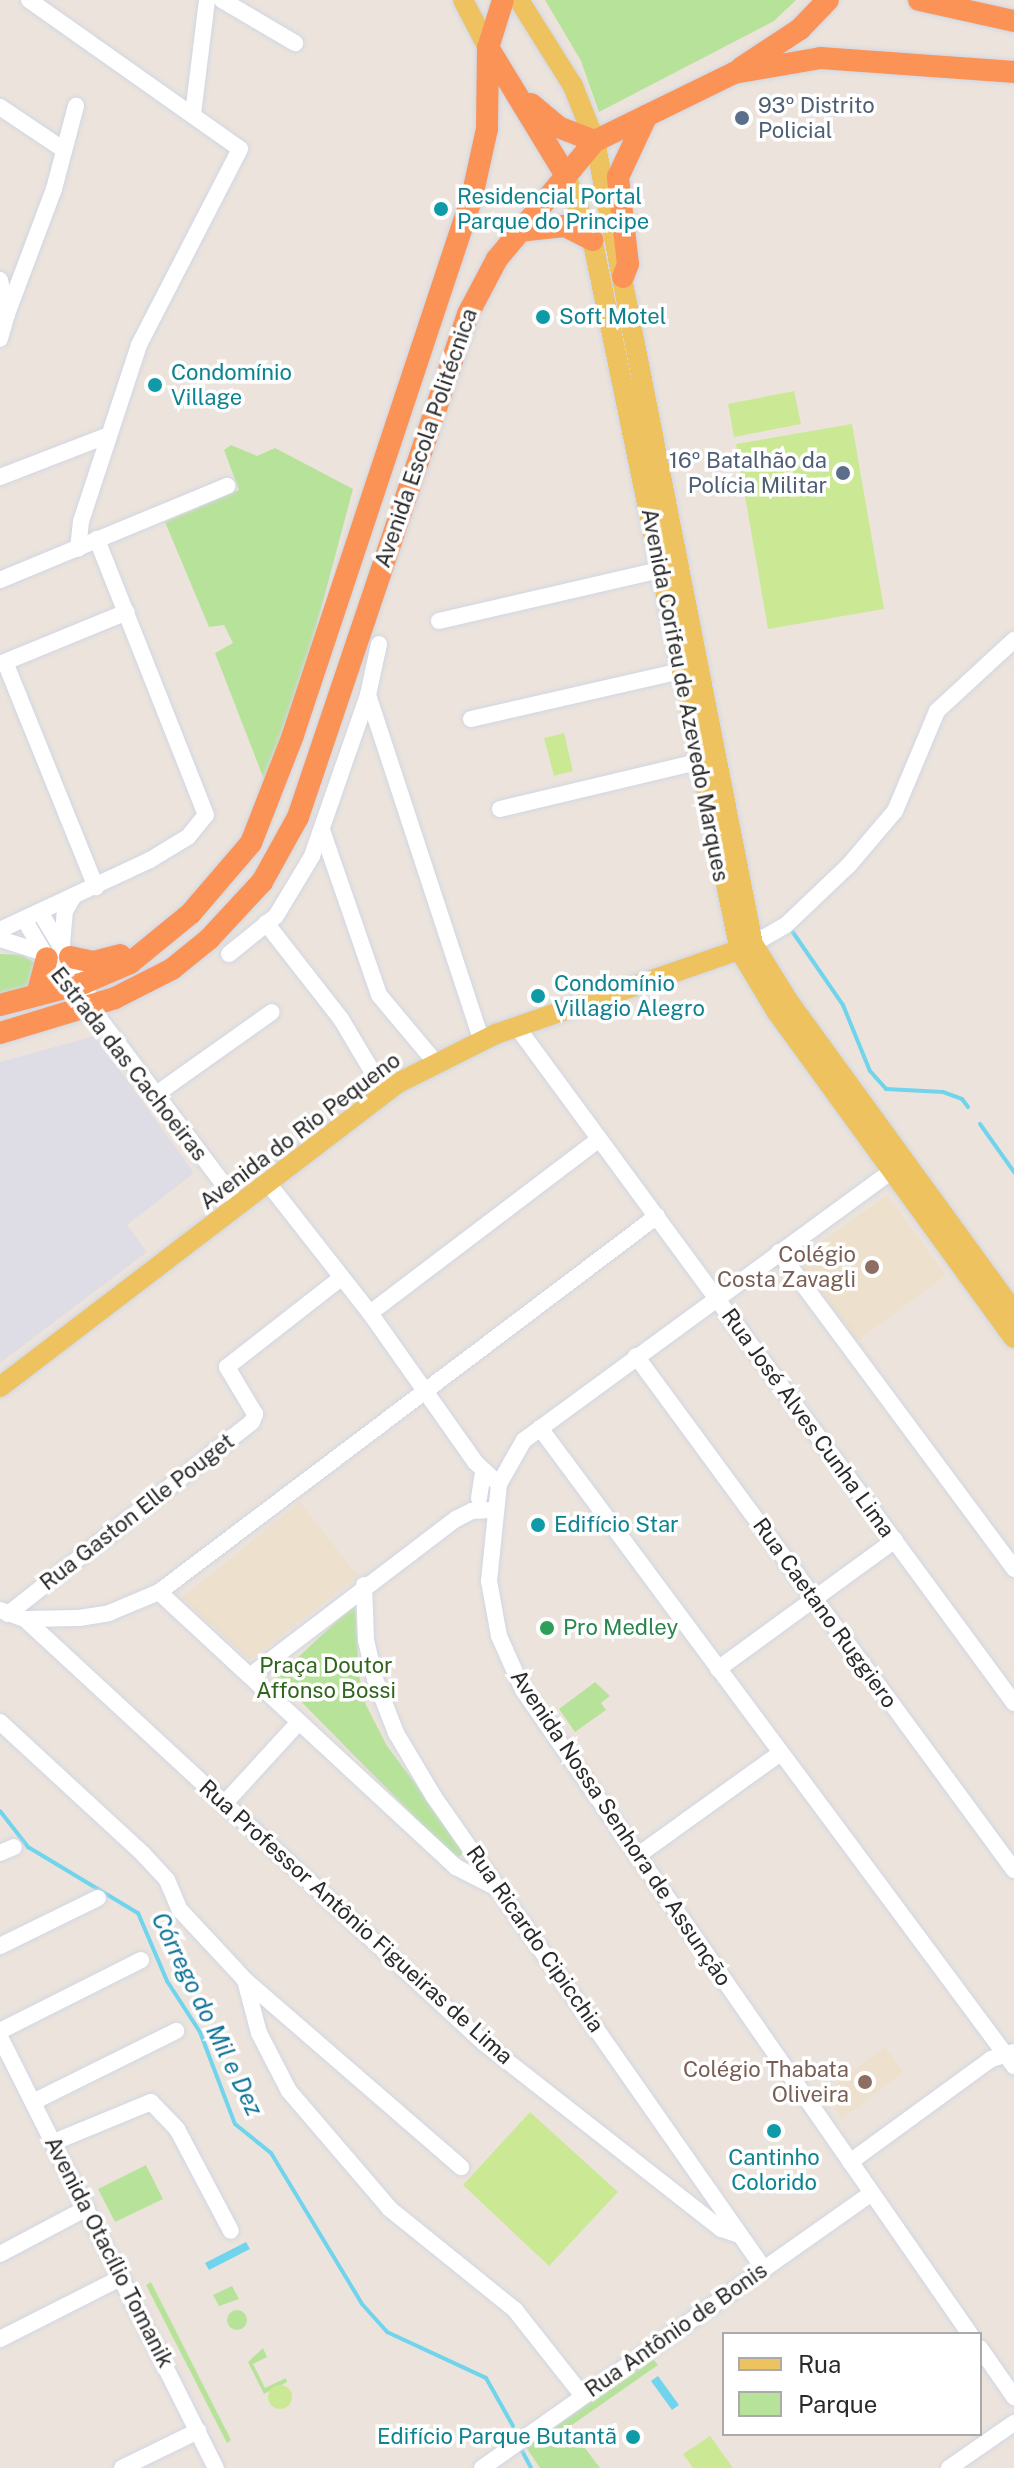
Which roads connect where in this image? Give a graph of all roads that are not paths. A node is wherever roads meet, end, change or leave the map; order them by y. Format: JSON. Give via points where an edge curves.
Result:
{"nodes":[{"id":1,"x":29,"y":0,"type":"edge"},
{"id":2,"x":207,"y":0,"type":"edge"},
{"id":3,"x":222,"y":0,"type":"edge"},
{"id":4,"x":463,"y":0,"type":"edge"},
{"id":5,"x":503,"y":0,"type":"edge"},
{"id":6,"x":519,"y":0,"type":"edge"},
{"id":7,"x":810,"y":0,"type":"edge"},
{"id":8,"x":828,"y":0,"type":"edge"},
{"id":9,"x":919,"y":0,"type":"edge"},
{"id":10,"x":1014,"y":21,"type":"edge"},
{"id":11,"x":800,"y":29,"type":"junction"},
{"id":12,"x":295,"y":43,"type":"dead end"},
{"id":13,"x":488,"y":48,"type":"junction"},
{"id":14,"x":1014,"y":72,"type":"edge"},
{"id":15,"x":734,"y":73,"type":"junction"},
{"id":16,"x":517,"y":91,"type":"junction"},
{"id":17,"x":76,"y":106,"type":"dead end"},
{"id":18,"x":0,"y":107,"type":"edge"},
{"id":19,"x":193,"y":114,"type":"junction"},
{"id":20,"x":647,"y":115,"type":"junction"},
{"id":21,"x":595,"y":141,"type":"junction"},
{"id":22,"x":64,"y":150,"type":"junction"},
{"id":23,"x":565,"y":174,"type":"junction"},
{"id":24,"x":518,"y":231,"type":"junction"},
{"id":25,"x":593,"y":240,"type":"junction"},
{"id":26,"x":623,"y":277,"type":"junction"},
{"id":27,"x":0,"y":280,"type":"edge"},
{"id":28,"x":7,"y":314,"type":"junction"},
{"id":29,"x":0,"y":339,"type":"edge"},
{"id":30,"x":109,"y":435,"type":"junction"},
{"id":31,"x":0,"y":477,"type":"edge"},
{"id":32,"x":227,"y":486,"type":"dead end"},
{"id":33,"x":97,"y":539,"type":"junction"},
{"id":34,"x":78,"y":549,"type":"junction"},
{"id":35,"x":660,"y":570,"type":"junction"},
{"id":36,"x":0,"y":580,"type":"edge"},
{"id":37,"x":127,"y":612,"type":"junction"},
{"id":38,"x":439,"y":621,"type":"dead end"},
{"id":39,"x":1014,"y":640,"type":"edge"},
{"id":40,"x":379,"y":644,"type":"dead end"},
{"id":41,"x":3,"y":663,"type":"edge"},
{"id":42,"x":680,"y":671,"type":"junction"},
{"id":43,"x":368,"y":695,"type":"junction"},
{"id":44,"x":471,"y":719,"type":"dead end"},
{"id":45,"x":698,"y":762,"type":"junction"},
{"id":46,"x":500,"y":809,"type":"dead end"},
{"id":47,"x":323,"y":833,"type":"junction"},
{"id":48,"x":96,"y":887,"type":"junction"},
{"id":49,"x":73,"y":897,"type":"junction"},
{"id":50,"x":40,"y":912,"type":"junction"},
{"id":51,"x":24,"y":919,"type":"junction"},
{"id":52,"x":266,"y":923,"type":"junction"},
{"id":53,"x":0,"y":930,"type":"edge"},
{"id":54,"x":0,"y":939,"type":"edge"},
{"id":55,"x":163,"y":939,"type":"junction"},
{"id":56,"x":746,"y":947,"type":"junction"},
{"id":57,"x":56,"y":953,"type":"junction"},
{"id":58,"x":229,"y":954,"type":"dead end"},
{"id":59,"x":77,"y":985,"type":"junction"},
{"id":60,"x":37,"y":995,"type":"junction"},
{"id":61,"x":0,"y":1005,"type":"edge"},
{"id":62,"x":89,"y":1007,"type":"junction"},
{"id":63,"x":272,"y":1012,"type":"dead end"},
{"id":64,"x":517,"y":1027,"type":"junction"},
{"id":65,"x":0,"y":1033,"type":"edge"},
{"id":66,"x":482,"y":1041,"type":"junction"},
{"id":67,"x":435,"y":1062,"type":"junction"},
{"id":68,"x":385,"y":1093,"type":"junction"},
{"id":69,"x":155,"y":1095,"type":"junction"},
{"id":70,"x":599,"y":1139,"type":"junction"},
{"id":71,"x":897,"y":1167,"type":"junction"},
{"id":72,"x":268,"y":1183,"type":"junction"},
{"id":73,"x":239,"y":1205,"type":"junction"},
{"id":74,"x":657,"y":1216,"type":"junction"},
{"id":75,"x":779,"y":1252,"type":"junction"},
{"id":76,"x":341,"y":1278,"type":"junction"},
{"id":77,"x":716,"y":1297,"type":"junction"},
{"id":78,"x":1014,"y":1312,"type":"edge"},
{"id":79,"x":370,"y":1313,"type":"junction"},
{"id":80,"x":1014,"y":1338,"type":"edge"},
{"id":81,"x":636,"y":1356,"type":"junction"},
{"id":82,"x":0,"y":1387,"type":"edge"},
{"id":83,"x":427,"y":1391,"type":"junction"},
{"id":84,"x":540,"y":1428,"type":"junction"},
{"id":85,"x":463,"y":1441,"type":"junction"},
{"id":86,"x":506,"y":1465,"type":"junction"},
{"id":87,"x":492,"y":1498,"type":"junction"},
{"id":88,"x":895,"y":1540,"type":"junction"},
{"id":89,"x":1011,"y":1560,"type":"edge"},
{"id":90,"x":364,"y":1585,"type":"junction"},
{"id":91,"x":159,"y":1592,"type":"junction"},
{"id":92,"x":814,"y":1599,"type":"junction"},
{"id":93,"x":4,"y":1612,"type":"edge"},
{"id":94,"x":25,"y":1619,"type":"junction"},
{"id":95,"x":718,"y":1669,"type":"junction"},
{"id":96,"x":251,"y":1675,"type":"junction"},
{"id":97,"x":1014,"y":1703,"type":"edge"},
{"id":98,"x":0,"y":1722,"type":"edge"},
{"id":99,"x":299,"y":1722,"type":"junction"},
{"id":100,"x":779,"y":1754,"type":"junction"},
{"id":101,"x":224,"y":1804,"type":"junction"},
{"id":102,"x":637,"y":1856,"type":"junction"},
{"id":103,"x":1014,"y":1870,"type":"edge"},
{"id":104,"x":494,"y":1886,"type":"junction"},
{"id":105,"x":98,"y":1898,"type":"dead end"},
{"id":106,"x":0,"y":1946,"type":"edge"},
{"id":107,"x":141,"y":1960,"type":"dead end"},
{"id":108,"x":245,"y":1980,"type":"junction"},
{"id":109,"x":176,"y":2031,"type":"dead end"},
{"id":110,"x":0,"y":2034,"type":"edge"},
{"id":111,"x":1011,"y":2058,"type":"edge"},
{"id":112,"x":33,"y":2102,"type":"junction"},
{"id":113,"x":54,"y":2142,"type":"junction"},
{"id":114,"x":850,"y":2162,"type":"junction"},
{"id":115,"x":461,"y":2167,"type":"dead end"},
{"id":116,"x":872,"y":2193,"type":"junction"},
{"id":117,"x":87,"y":2208,"type":"junction"},
{"id":118,"x":231,"y":2231,"type":"dead end"},
{"id":119,"x":740,"y":2235,"type":"junction"},
{"id":120,"x":0,"y":2254,"type":"edge"},
{"id":121,"x":764,"y":2269,"type":"junction"},
{"id":122,"x":122,"y":2277,"type":"junction"},
{"id":123,"x":969,"y":2332,"type":"edge"},
{"id":124,"x":0,"y":2339,"type":"edge"},
{"id":125,"x":982,"y":2351,"type":"edge"},
{"id":126,"x":583,"y":2396,"type":"junction"},
{"id":127,"x":1014,"y":2397,"type":"edge"},
{"id":128,"x":1014,"y":2423,"type":"edge"},
{"id":129,"x":198,"y":2431,"type":"junction"},
{"id":130,"x":122,"y":2468,"type":"edge"},
{"id":131,"x":216,"y":2468,"type":"edge"},
{"id":132,"x":482,"y":2468,"type":"edge"},
{"id":133,"x":949,"y":2468,"type":"edge"}],
"edges":[{"from":1,"to":19,"type":"street"},
{"from":2,"to":19,"type":"street"},
{"from":3,"to":12,"type":"street"},
{"from":4,"to":13,"type":"main road","name":"Avenida Corifeu de Azevedo Marques"},
{"from":5,"to":13,"type":"highway","name":"Avenida Escola Politécnica"},
{"from":6,"to":21,"type":"main road","name":"Avenida Corifeu de Azevedo Marques","via":[[573,86]]},
{"from":7,"to":11,"type":"highway"},
{"from":8,"to":11,"type":"highway"},
{"from":9,"to":10,"type":"highway"},
{"from":11,"to":15,"type":"highway"},
{"from":13,"to":16,"type":"highway","name":"Avenida Corifeu de Azevedo Marques"},
{"from":13,"to":55,"type":"highway","name":"Avenida Escola Politécnica","via":[[487,129],[476,182],[289,748],[263,818],[239,862]]},
{"from":14,"to":15,"type":"highway","name":"Avenida Escola Politécnica","via":[[846,57]]},
{"from":15,"to":20,"type":"highway","name":"Avenida Escola Politécnica"},
{"from":16,"to":21,"type":"highway","via":[[558,127]]},
{"from":16,"to":23,"type":"highway","name":"Avenida Corifeu de Azevedo Marques"},
{"from":17,"to":22,"type":"street"},
{"from":18,"to":22,"type":"street"},
{"from":19,"to":30,"type":"street","via":[[240,149],[148,324]]},
{"from":20,"to":21,"type":"highway","name":"Avenida Escola Politécnica"},
{"from":20,"to":26,"type":"highway","via":[[618,177],[628,264]]},
{"from":21,"to":23,"type":"highway","name":"Avenida Escola Politécnica"},
{"from":21,"to":26,"type":"main road","name":"Avenida Corifeu de Azevedo Marques"},
{"from":22,"to":28,"type":"street","via":[[27,270]]},
{"from":23,"to":24,"type":"highway","name":"Avenida Escola Politécnica"},
{"from":23,"to":25,"type":"main road","name":"Avenida Corifeu de Azevedo Marques"},
{"from":24,"to":25,"type":"highway","via":[[554,225]]},
{"from":24,"to":62,"type":"highway","name":"Avenida Escola Politécnica","via":[[468,314],[298,817],[283,848],[241,909],[209,939],[172,969]]},
{"from":25,"to":35,"type":"main road","name":"Avenida Corifeu de Azevedo Marques"},
{"from":26,"to":56,"type":"main road","name":"Avenida Corifeu de Azevedo Marques"},
{"from":27,"to":28,"type":"street"},
{"from":28,"to":29,"type":"street"},
{"from":30,"to":31,"type":"street"},
{"from":30,"to":34,"type":"street","via":[[81,521]]},
{"from":32,"to":33,"type":"street"},
{"from":33,"to":34,"type":"street"},
{"from":33,"to":37,"type":"street"},
{"from":34,"to":36,"type":"street"},
{"from":35,"to":38,"type":"street"},
{"from":35,"to":42,"type":"main road","name":"Avenida Corifeu de Azevedo Marques"},
{"from":37,"to":41,"type":"street"},
{"from":37,"to":48,"type":"street","via":[[206,803],[205,820],[188,837]]},
{"from":39,"to":56,"type":"street","via":[[937,711],[895,811],[804,909]]},
{"from":40,"to":43,"type":"street"},
{"from":41,"to":48,"type":"street"},
{"from":42,"to":44,"type":"street"},
{"from":42,"to":45,"type":"main road","name":"Avenida Corifeu de Azevedo Marques"},
{"from":43,"to":47,"type":"street"},
{"from":43,"to":66,"type":"street"},
{"from":45,"to":46,"type":"street"},
{"from":45,"to":56,"type":"main road","name":"Avenida Corifeu de Azevedo Marques"},
{"from":47,"to":52,"type":"street","via":[[297,885]]},
{"from":47,"to":67,"type":"street","via":[[379,995]]},
{"from":48,"to":49,"type":"street"},
{"from":49,"to":50,"type":"street"},
{"from":49,"to":57,"type":"street"},
{"from":50,"to":51,"type":"street"},
{"from":50,"to":57,"type":"street","name":"Estrada das Cachoeiras"},
{"from":51,"to":53,"type":"street"},
{"from":51,"to":57,"type":"street","name":"Estrada das Cachoeiras"},
{"from":52,"to":58,"type":"street"},
{"from":52,"to":68,"type":"street","via":[[341,1019]]},
{"from":54,"to":57,"type":"street"},
{"from":55,"to":57,"type":"highway","via":[[94,962]]},
{"from":55,"to":59,"type":"highway","name":"Avenida Escola Politécnica","via":[[130,963]]},
{"from":56,"to":64,"type":"main road","name":"Avenida do Rio Pequeno"},
{"from":56,"to":71,"type":"main road","name":"Avenida Corifeu de Azevedo Marques"},
{"from":57,"to":59,"type":"street","name":"Estrada das Cachoeiras"},
{"from":57,"to":60,"type":"highway"},
{"from":59,"to":60,"type":"highway","name":"Avenida Escola Politécnica"},
{"from":59,"to":62,"type":"street","name":"Estrada das Cachoeiras"},
{"from":60,"to":61,"type":"highway","name":"Avenida Escola Politécnica"},
{"from":62,"to":65,"type":"highway","name":"Avenida Escola Politécnica"},
{"from":62,"to":69,"type":"street","name":"Estrada das Cachoeiras"},
{"from":63,"to":69,"type":"street"},
{"from":64,"to":66,"type":"main road","name":"Avenida do Rio Pequeno"},
{"from":64,"to":70,"type":"street","name":"Rua José Alves Cunha Lima"},
{"from":66,"to":67,"type":"main road","name":"Avenida do Rio Pequeno"},
{"from":67,"to":68,"type":"main road","name":"Avenida do Rio Pequeno"},
{"from":68,"to":72,"type":"main road","name":"Avenida do Rio Pequeno"},
{"from":69,"to":73,"type":"street","name":"Estrada das Cachoeiras"},
{"from":70,"to":74,"type":"street","name":"Rua José Alves Cunha Lima"},
{"from":70,"to":79,"type":"street"},
{"from":71,"to":75,"type":"street","name":"Avenida Nossa Senhora de Assunção"},
{"from":71,"to":78,"type":"main road","name":"Avenida Corifeu de Azevedo Marques"},
{"from":71,"to":80,"type":"main road","name":"Avenida Corifeu de Azevedo Marques"},
{"from":72,"to":73,"type":"main road","name":"Avenida do Rio Pequeno"},
{"from":72,"to":76,"type":"street"},
{"from":73,"to":82,"type":"main road","name":"Avenida do Rio Pequeno"},
{"from":74,"to":77,"type":"street","name":"Rua José Alves Cunha Lima"},
{"from":74,"to":83,"type":"street"},
{"from":75,"to":77,"type":"street","name":"Avenida Nossa Senhora de Assunção"},
{"from":75,"to":89,"type":"street"},
{"from":76,"to":79,"type":"street"},
{"from":76,"to":93,"type":"street","name":"Rua Gaston Elle Pouget","via":[[227,1367],[255,1414],[247,1427]]},
{"from":77,"to":81,"type":"street","name":"Avenida Nossa Senhora de Assunção"},
{"from":77,"to":88,"type":"street","name":"Rua José Alves Cunha Lima"},
{"from":79,"to":83,"type":"street"},
{"from":81,"to":84,"type":"street","name":"Avenida Nossa Senhora de Assunção"},
{"from":81,"to":92,"type":"street","name":"Rua Caetano Ruggiero"},
{"from":83,"to":85,"type":"street"},
{"from":83,"to":91,"type":"street"},
{"from":84,"to":86,"type":"street","name":"Avenida Nossa Senhora de Assunção"},
{"from":84,"to":95,"type":"street"},
{"from":85,"to":86,"type":"street"},
{"from":85,"to":87,"type":"street"},
{"from":86,"to":87,"type":"street","name":"Avenida Nossa Senhora de Assunção"},
{"from":87,"to":90,"type":"street"},
{"from":87,"to":102,"type":"street","name":"Avenida Nossa Senhora de Assunção","via":[[489,1581],[509,1664]]},
{"from":88,"to":92,"type":"street"},
{"from":88,"to":97,"type":"street","name":"Rua José Alves Cunha Lima"},
{"from":90,"to":96,"type":"street"},
{"from":90,"to":104,"type":"street","name":"Rua Ricardo Cipicchia","via":[[370,1659],[396,1733]]},
{"from":91,"to":94,"type":"street","via":[[109,1613]]},
{"from":91,"to":96,"type":"street"},
{"from":92,"to":95,"type":"street"},
{"from":92,"to":103,"type":"street","name":"Rua Caetano Ruggiero"},
{"from":93,"to":94,"type":"street"},
{"from":94,"to":101,"type":"street","name":"Rua Professor Antônio Figueiras de Lima"},
{"from":95,"to":100,"type":"street"},
{"from":96,"to":99,"type":"street"},
{"from":98,"to":108,"type":"street","via":[[143,1854],[167,1880],[180,1910]]},
{"from":99,"to":101,"type":"street"},
{"from":99,"to":104,"type":"street","via":[[456,1867]]},
{"from":100,"to":102,"type":"street"},
{"from":100,"to":111,"type":"street"},
{"from":101,"to":119,"type":"street","name":"Rua Professor Antônio Figueiras de Lima","via":[[484,2043],[721,2229]]},
{"from":102,"to":114,"type":"street","name":"Avenida Nossa Senhora de Assunção"},
{"from":104,"to":119,"type":"street","name":"Rua Ricardo Cipicchia"},
{"from":105,"to":106,"type":"street"},
{"from":107,"to":110,"type":"street"},
{"from":108,"to":115,"type":"street"},
{"from":108,"to":126,"type":"street","via":[[259,2033],[289,2091],[390,2209],[515,2310]]},
{"from":109,"to":112,"type":"street"},
{"from":110,"to":112,"type":"street","name":"Avenida Otacílio Tomanik"},
{"from":111,"to":114,"type":"street","via":[[991,2059]]},
{"from":112,"to":113,"type":"street","name":"Avenida Otacílio Tomanik"},
{"from":113,"to":117,"type":"street","name":"Avenida Otacílio Tomanik"},
{"from":113,"to":118,"type":"street","via":[[151,2102],[177,2129]]},
{"from":114,"to":116,"type":"street","name":"Avenida Nossa Senhora de Assunção"},
{"from":116,"to":121,"type":"street","name":"Rua Antônio de Bonis"},
{"from":116,"to":123,"type":"street","name":"Avenida Nossa Senhora de Assunção"},
{"from":117,"to":120,"type":"street"},
{"from":117,"to":122,"type":"street","name":"Avenida Otacílio Tomanik"},
{"from":119,"to":121,"type":"street","name":"Rua Ricardo Cipicchia"},
{"from":121,"to":126,"type":"street","name":"Rua Antônio de Bonis"},
{"from":122,"to":124,"type":"street"},
{"from":122,"to":129,"type":"street","name":"Avenida Otacílio Tomanik"},
{"from":125,"to":127,"type":"street"},
{"from":126,"to":132,"type":"street","name":"Rua Antônio de Bonis"},
{"from":128,"to":133,"type":"street"},
{"from":129,"to":130,"type":"street"},
{"from":129,"to":131,"type":"street","name":"Avenida Otacílio Tomanik"}]}
